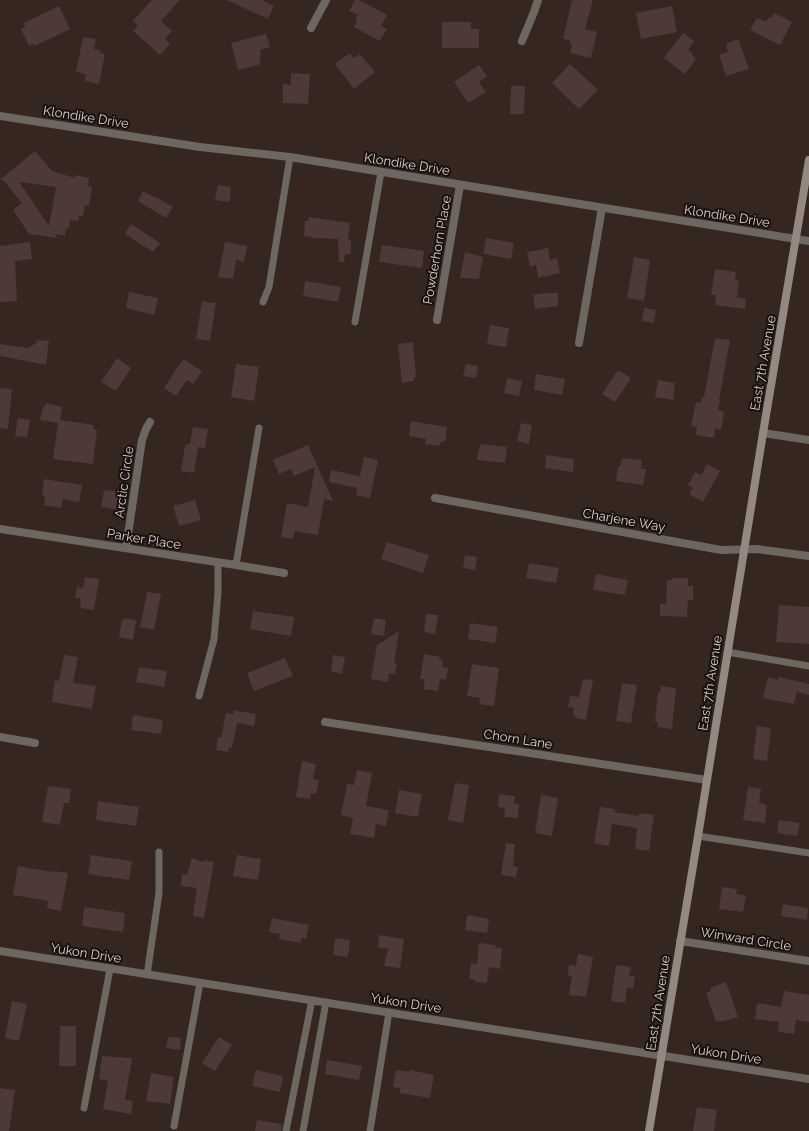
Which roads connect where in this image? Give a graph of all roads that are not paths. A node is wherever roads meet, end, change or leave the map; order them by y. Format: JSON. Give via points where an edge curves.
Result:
{"nodes":[{"id":1,"x":326,"y":0,"type":"edge"},
{"id":2,"x":538,"y":0,"type":"edge"},
{"id":3,"x":311,"y":28,"type":"dead end"},
{"id":4,"x":522,"y":41,"type":"dead end"},
{"id":5,"x":0,"y":116,"type":"edge"},
{"id":6,"x":290,"y":157,"type":"junction"},
{"id":7,"x":809,"y":160,"type":"edge"},
{"id":8,"x":381,"y":172,"type":"junction"},
{"id":9,"x":460,"y":185,"type":"junction"},
{"id":10,"x":602,"y":208,"type":"junction"},
{"id":11,"x":796,"y":239,"type":"junction"},
{"id":12,"x":809,"y":242,"type":"edge"},
{"id":13,"x":263,"y":302,"type":"dead end"},
{"id":14,"x":437,"y":320,"type":"dead end"},
{"id":15,"x":355,"y":322,"type":"dead end"},
{"id":16,"x":579,"y":343,"type":"dead end"},
{"id":17,"x":150,"y":422,"type":"dead end"},
{"id":18,"x":259,"y":428,"type":"dead end"},
{"id":19,"x":763,"y":433,"type":"junction"},
{"id":20,"x":809,"y":440,"type":"edge"},
{"id":21,"x":435,"y":498,"type":"dead end"},
{"id":22,"x":0,"y":529,"type":"edge"},
{"id":23,"x":126,"y":548,"type":"junction"},
{"id":24,"x":744,"y":548,"type":"junction"},
{"id":25,"x":809,"y":556,"type":"edge"},
{"id":26,"x":218,"y":563,"type":"junction"},
{"id":27,"x":236,"y":565,"type":"junction"},
{"id":28,"x":284,"y":574,"type":"dead end"},
{"id":29,"x":727,"y":652,"type":"junction"},
{"id":30,"x":809,"y":666,"type":"edge"},
{"id":31,"x":199,"y":696,"type":"dead end"},
{"id":32,"x":325,"y":722,"type":"dead end"},
{"id":33,"x":0,"y":736,"type":"edge"},
{"id":34,"x":35,"y":743,"type":"dead end"},
{"id":35,"x":707,"y":780,"type":"junction"},
{"id":36,"x":698,"y":836,"type":"junction"},
{"id":37,"x":159,"y":852,"type":"dead end"},
{"id":38,"x":809,"y":853,"type":"edge"},
{"id":39,"x":680,"y":941,"type":"junction"},
{"id":40,"x":0,"y":951,"type":"edge"},
{"id":41,"x":809,"y":961,"type":"edge"},
{"id":42,"x":110,"y":969,"type":"junction"},
{"id":43,"x":147,"y":975,"type":"junction"},
{"id":44,"x":200,"y":983,"type":"junction"},
{"id":45,"x":312,"y":1000,"type":"junction"},
{"id":46,"x":326,"y":1002,"type":"junction"},
{"id":47,"x":389,"y":1012,"type":"junction"},
{"id":48,"x":661,"y":1056,"type":"junction"},
{"id":49,"x":809,"y":1079,"type":"edge"},
{"id":50,"x":84,"y":1108,"type":"dead end"},
{"id":51,"x":174,"y":1126,"type":"dead end"},
{"id":52,"x":286,"y":1131,"type":"edge"},
{"id":53,"x":303,"y":1131,"type":"edge"},
{"id":54,"x":370,"y":1131,"type":"edge"},
{"id":55,"x":648,"y":1131,"type":"edge"}],
"edges":[{"from":1,"to":3,"type":"street"},
{"from":2,"to":4,"type":"street"},
{"from":5,"to":6,"type":"street","name":"Klondike Drive","via":[[200,147]]},
{"from":6,"to":8,"type":"street","name":"Klondike Drive"},
{"from":6,"to":13,"type":"lane","via":[[269,287]]},
{"from":7,"to":11,"type":"main road","name":"East 7th Avenue"},
{"from":8,"to":9,"type":"street","name":"Klondike Drive"},
{"from":8,"to":15,"type":"lane"},
{"from":9,"to":10,"type":"street","name":"Klondike Drive"},
{"from":9,"to":14,"type":"street","name":"Powderhorn Place"},
{"from":10,"to":11,"type":"street","name":"Klondike Drive"},
{"from":10,"to":16,"type":"street"},
{"from":11,"to":12,"type":"street","name":"Klondike Drive"},
{"from":11,"to":19,"type":"main road","name":"East 7th Avenue"},
{"from":17,"to":23,"type":"street","name":"Arctic Circle","via":[[142,440]]},
{"from":18,"to":27,"type":"lane"},
{"from":19,"to":20,"type":"street"},
{"from":19,"to":24,"type":"main road","name":"East 7th Avenue"},
{"from":21,"to":24,"type":"street","name":"Charjene Way","via":[[721,550]]},
{"from":22,"to":23,"type":"street","name":"Parker Place"},
{"from":23,"to":26,"type":"street","name":"Parker Place"},
{"from":24,"to":25,"type":"street","name":"Charjene Way"},
{"from":24,"to":29,"type":"main road","name":"East 7th Avenue"},
{"from":26,"to":27,"type":"street","name":"Parker Place"},
{"from":26,"to":31,"type":"lane","via":[[214,639]]},
{"from":27,"to":28,"type":"street","name":"Parker Place"},
{"from":29,"to":30,"type":"lane"},
{"from":29,"to":35,"type":"main road","name":"East 7th Avenue"},
{"from":32,"to":35,"type":"street","name":"Chorn Lane"},
{"from":33,"to":34,"type":"street"},
{"from":35,"to":36,"type":"main road","name":"East 7th Avenue"},
{"from":36,"to":38,"type":"lane"},
{"from":36,"to":39,"type":"main road","name":"East 7th Avenue"},
{"from":37,"to":43,"type":"lane","via":[[159,893]]},
{"from":39,"to":41,"type":"street","name":"Winward Circle"},
{"from":39,"to":48,"type":"main road","name":"East 7th Avenue"},
{"from":40,"to":42,"type":"street","name":"Yukon Drive"},
{"from":42,"to":43,"type":"street","name":"Yukon Drive"},
{"from":42,"to":50,"type":"lane"},
{"from":43,"to":44,"type":"street","name":"Yukon Drive"},
{"from":44,"to":45,"type":"street","name":"Yukon Drive"},
{"from":44,"to":51,"type":"lane"},
{"from":45,"to":46,"type":"street","name":"Yukon Drive"},
{"from":45,"to":52,"type":"lane"},
{"from":46,"to":47,"type":"street","name":"Yukon Drive"},
{"from":46,"to":53,"type":"lane"},
{"from":47,"to":48,"type":"street","name":"Yukon Drive"},
{"from":47,"to":54,"type":"lane"},
{"from":48,"to":49,"type":"street","name":"Yukon Drive"},
{"from":48,"to":55,"type":"main road","name":"East 7th Avenue"}]}
